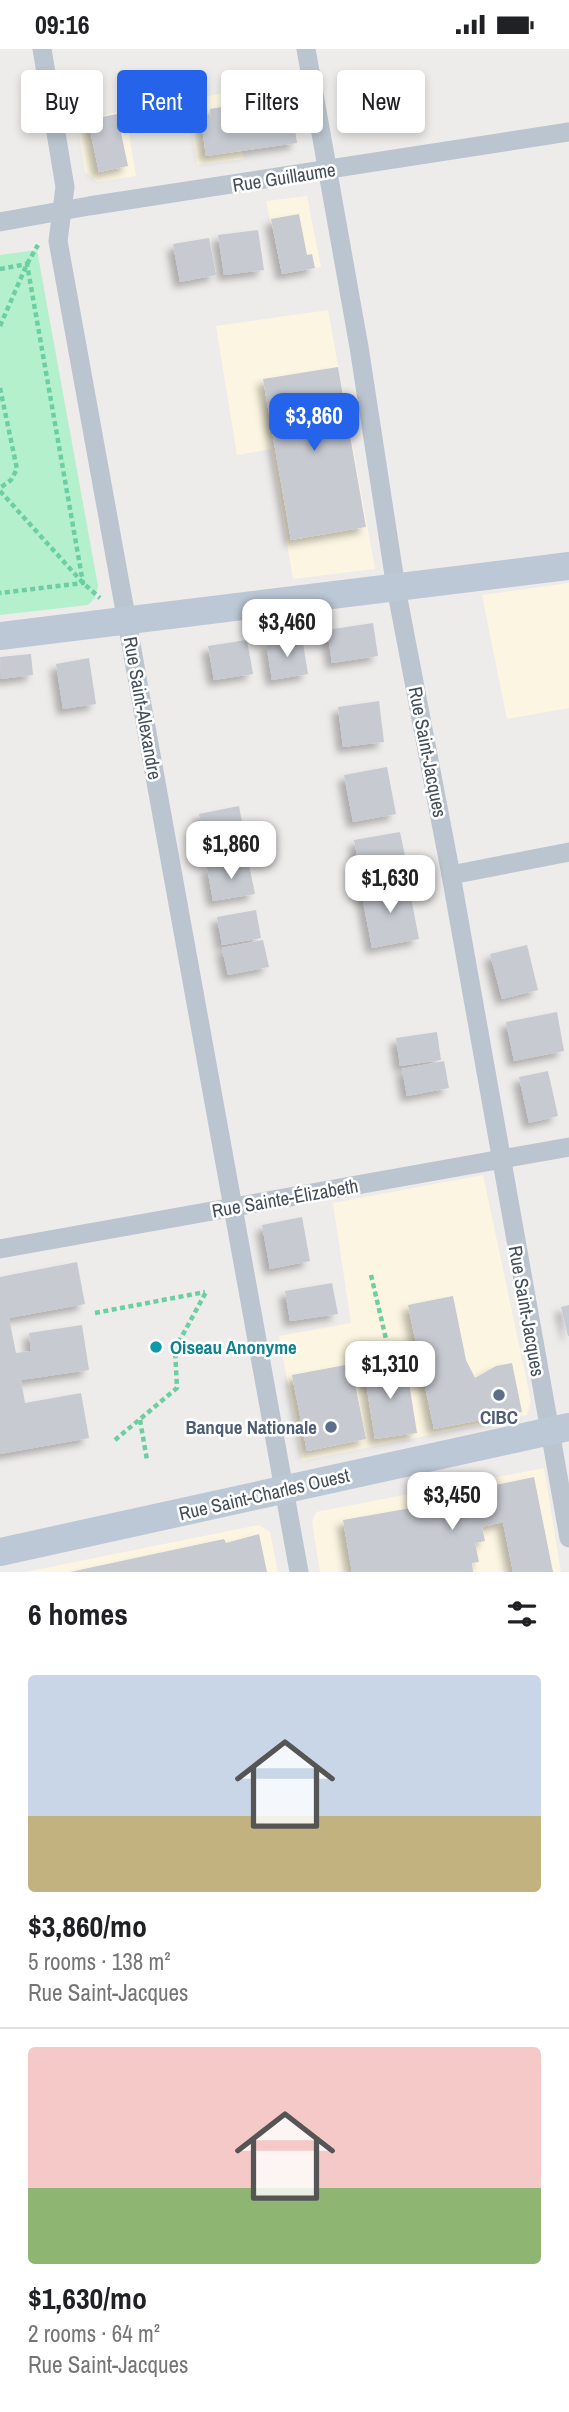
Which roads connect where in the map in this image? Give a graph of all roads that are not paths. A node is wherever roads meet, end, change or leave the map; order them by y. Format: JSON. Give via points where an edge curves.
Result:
{"nodes":[{"id":1,"x":42,"y":49,"type":"edge"},
{"id":2,"x":306,"y":49,"type":"edge"},
{"id":3,"x":569,"y":132,"type":"edge"},
{"id":4,"x":328,"y":171,"type":"junction"},
{"id":5,"x":62,"y":212,"type":"junction"},
{"id":6,"x":0,"y":222,"type":"edge"},
{"id":7,"x":569,"y":566,"type":"edge"},
{"id":8,"x":396,"y":588,"type":"junction"},
{"id":9,"x":127,"y":620,"type":"junction"},
{"id":10,"x":0,"y":636,"type":"edge"},
{"id":11,"x":569,"y":852,"type":"edge"},
{"id":12,"x":451,"y":875,"type":"junction"},
{"id":13,"x":569,"y":1147,"type":"edge"},
{"id":14,"x":501,"y":1159,"type":"junction"},
{"id":15,"x":232,"y":1207,"type":"junction"},
{"id":16,"x":0,"y":1249,"type":"edge"},
{"id":17,"x":559,"y":1429,"type":"edge"},
{"id":18,"x":284,"y":1490,"type":"junction"},
{"id":19,"x":569,"y":1538,"type":"edge"},
{"id":20,"x":0,"y":1552,"type":"edge"},
{"id":21,"x":299,"y":1572,"type":"edge"}],
"edges":[{"from":1,"to":5,"type":"street","name":"Rue Saint-Alexandre","via":[[63,174]]},
{"from":2,"to":4,"type":"street","name":"Rue Saint-Jacques"},
{"from":3,"to":4,"type":"street","name":"Rue Guillaume"},
{"from":4,"to":5,"type":"street","name":"Rue Guillaume"},
{"from":4,"to":8,"type":"street","name":"Rue Saint-Jacques"},
{"from":5,"to":6,"type":"street","name":"Rue Guillaume"},
{"from":5,"to":9,"type":"street","name":"Rue Saint-Alexandre","via":[[58,241]]},
{"from":7,"to":8,"type":"street"},
{"from":8,"to":9,"type":"street"},
{"from":8,"to":12,"type":"street","name":"Rue Saint-Jacques"},
{"from":9,"to":10,"type":"street"},
{"from":9,"to":15,"type":"street","name":"Rue Saint-Alexandre"},
{"from":11,"to":12,"type":"street"},
{"from":12,"to":14,"type":"street","name":"Rue Saint-Jacques"},
{"from":13,"to":14,"type":"street","name":"Rue Sainte-Élizabeth"},
{"from":14,"to":15,"type":"street","name":"Rue Sainte-Élizabeth"},
{"from":14,"to":17,"type":"street","name":"Rue Saint-Jacques"},
{"from":15,"to":16,"type":"street","name":"Rue Sainte-Élizabeth"},
{"from":15,"to":18,"type":"street","name":"Rue Saint-Alexandre"},
{"from":17,"to":18,"type":"street","name":"Rue Saint-Charles Ouest"},
{"from":17,"to":19,"type":"street","name":"Rue Saint-Jacques"},
{"from":18,"to":20,"type":"street","name":"Rue Saint-Charles Ouest"},
{"from":18,"to":21,"type":"street","name":"Rue Saint-Alexandre"}]}
